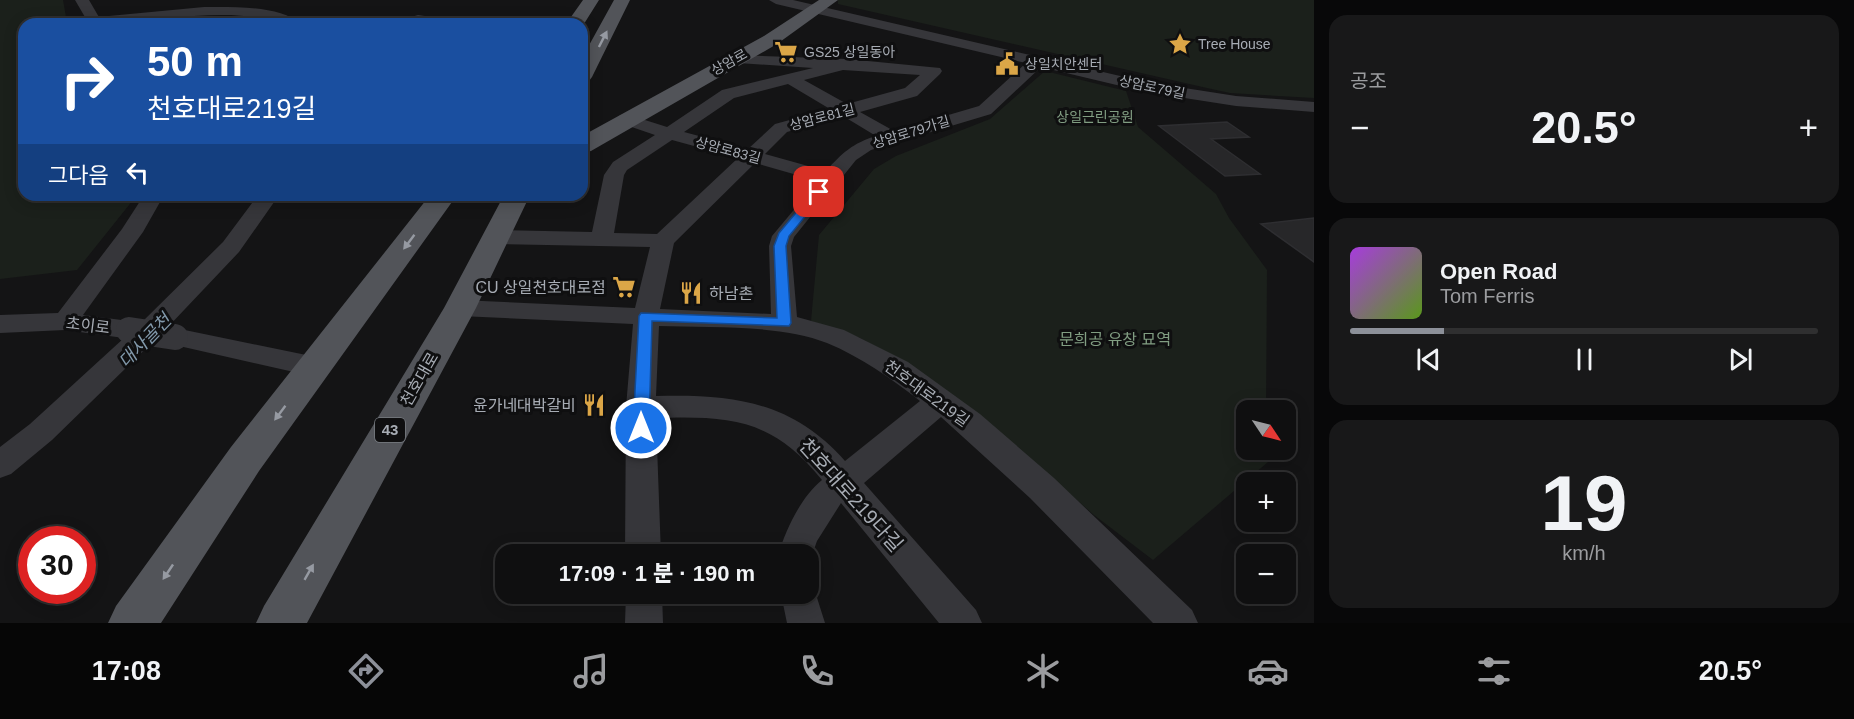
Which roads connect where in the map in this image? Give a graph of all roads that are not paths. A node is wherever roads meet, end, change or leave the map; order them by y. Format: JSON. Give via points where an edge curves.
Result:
{"nodes":[{"id":1,"x":82,"y":0,"type":"edge"},
{"id":2,"x":591,"y":0,"type":"edge"},
{"id":3,"x":622,"y":0,"type":"edge"},
{"id":4,"x":776,"y":0,"type":"edge"},
{"id":5,"x":824,"y":4,"type":"edge"},
{"id":6,"x":99,"y":18,"type":"edge"},
{"id":7,"x":154,"y":18,"type":"edge"},
{"id":8,"x":221,"y":18,"type":"edge"},
{"id":9,"x":241,"y":18,"type":"edge"},
{"id":10,"x":284,"y":18,"type":"edge"},
{"id":11,"x":579,"y":18,"type":"edge"},
{"id":12,"x":738,"y":58,"type":"junction"},
{"id":13,"x":1038,"y":61,"type":"junction"},
{"id":14,"x":847,"y":64,"type":"junction"},
{"id":15,"x":588,"y":65,"type":"edge"},
{"id":16,"x":790,"y":78,"type":"junction"},
{"id":17,"x":1314,"y":108,"type":"edge"},
{"id":18,"x":844,"y":110,"type":"junction"},
{"id":19,"x":626,"y":119,"type":"junction"},
{"id":20,"x":588,"y":123,"type":"edge"},
{"id":21,"x":668,"y":133,"type":"junction"},
{"id":22,"x":892,"y":138,"type":"junction"},
{"id":23,"x":588,"y":142,"type":"edge"},
{"id":24,"x":750,"y":156,"type":"junction"},
{"id":25,"x":831,"y":178,"type":"junction"},
{"id":26,"x":150,"y":201,"type":"edge"},
{"id":27,"x":265,"y":201,"type":"edge"},
{"id":28,"x":440,"y":201,"type":"edge"},
{"id":29,"x":514,"y":201,"type":"edge"},
{"id":30,"x":530,"y":201,"type":"edge"},
{"id":31,"x":497,"y":237,"type":"junction"},
{"id":32,"x":601,"y":241,"type":"junction"},
{"id":33,"x":663,"y":241,"type":"junction"},
{"id":34,"x":460,"y":308,"type":"junction"},
{"id":35,"x":646,"y":316,"type":"junction"},
{"id":36,"x":65,"y":321,"type":"junction"},
{"id":37,"x":784,"y":323,"type":"junction"},
{"id":38,"x":0,"y":324,"type":"edge"},
{"id":39,"x":118,"y":362,"type":"junction"},
{"id":40,"x":316,"y":367,"type":"junction"},
{"id":41,"x":78,"y":385,"type":"dead end"},
{"id":42,"x":940,"y":400,"type":"junction"},
{"id":43,"x":641,"y":407,"type":"junction"},
{"id":44,"x":0,"y":465,"type":"edge"},
{"id":45,"x":842,"y":481,"type":"junction"},
{"id":46,"x":643,"y":544,"type":"edge"},
{"id":47,"x":799,"y":544,"type":"edge"},
{"id":48,"x":644,"y":604,"type":"edge"},
{"id":49,"x":801,"y":604,"type":"edge"},
{"id":50,"x":133,"y":623,"type":"edge"},
{"id":51,"x":281,"y":623,"type":"edge"},
{"id":52,"x":644,"y":623,"type":"edge"},
{"id":53,"x":806,"y":623,"type":"edge"},
{"id":54,"x":963,"y":623,"type":"edge"},
{"id":55,"x":1179,"y":623,"type":"edge"}],
"edges":[{"from":1,"to":6,"type":"street"},
{"from":2,"to":11,"type":"main road"},
{"from":15,"to":3,"type":"main road","one_way":true},
{"from":4,"to":5,"type":"street","name":"상암로79길"},
{"from":5,"to":12,"type":"main road","name":"상암로"},
{"from":5,"to":13,"type":"street","name":"상암로79길"},
{"from":7,"to":10,"type":"street","via":[[242,11]]},
{"from":8,"to":9,"type":"street"},
{"from":12,"to":14,"type":"street","name":"상암로81길"},
{"from":12,"to":19,"type":"main road","name":"상암로"},
{"from":13,"to":17,"type":"street","name":"상암로79길","via":[[1196,96]]},
{"from":13,"to":22,"type":"street","name":"상암로79가길","via":[[985,110]]},
{"from":14,"to":16,"type":"street","name":"상암로81길"},
{"from":14,"to":18,"type":"street","name":"상암로81길","via":[[934,71],[911,92]]},
{"from":16,"to":18,"type":"street"},
{"from":16,"to":21,"type":"street","name":"상암로81길","via":[[728,94]]},
{"from":18,"to":22,"type":"street"},
{"from":18,"to":24,"type":"street","name":"상암로81길","via":[[781,128]]},
{"from":19,"to":20,"type":"main road"},
{"from":19,"to":21,"type":"street","name":"상암로83길"},
{"from":19,"to":23,"type":"main road","name":"상암로"},
{"from":21,"to":24,"type":"street","name":"상암로83길"},
{"from":21,"to":32,"type":"street","name":"상암로81길","via":[[620,166],[614,175]]},
{"from":22,"to":25,"type":"street","name":"상암로79가길","via":[[855,152]]},
{"from":24,"to":25,"type":"street","name":"상암로83길"},
{"from":24,"to":33,"type":"street","name":"상암로81길"},
{"from":25,"to":37,"type":"street","name":"상암로79가길","via":[[783,236],[780,246]]},
{"from":26,"to":36,"type":"street"},
{"from":27,"to":39,"type":"street","via":[[231,247],[182,289]]},
{"from":28,"to":40,"type":"main road","one_way":true},
{"from":29,"to":31,"type":"main road","name":"천호대로","number":"43"},
{"from":30,"to":31,"type":"main road"},
{"from":31,"to":32,"type":"street"},
{"from":31,"to":34,"type":"main road","name":"천호대로","number":"43"},
{"from":32,"to":33,"type":"street"},
{"from":33,"to":35,"type":"street"},
{"from":34,"to":35,"type":"street","name":"천호대로219길"},
{"from":51,"to":34,"type":"main road","name":"천호대로","number":"43","one_way":true},
{"from":35,"to":37,"type":"street","name":"천호대로219길"},
{"from":35,"to":43,"type":"street"},
{"from":36,"to":38,"type":"street","name":"초이로"},
{"from":36,"to":40,"type":"street","name":"초이로","bridge":true,"via":[[175,337]]},
{"from":37,"to":42,"type":"street","name":"천호대로219길","via":[[835,336],[898,369]]},
{"from":39,"to":41,"type":"street"},
{"from":39,"to":44,"type":"street"},
{"from":40,"to":50,"type":"main road","one_way":true,"via":[[245,459]]},
{"from":42,"to":45,"type":"street"},
{"from":42,"to":55,"type":"street","name":"천호대로219길","via":[[1042,488]]},
{"from":43,"to":45,"type":"street","name":"천호대로219다길","via":[[745,411],[797,436]]},
{"from":43,"to":46,"type":"street"},
{"from":45,"to":47,"type":"street","via":[[826,495]]},
{"from":45,"to":54,"type":"street","name":"천호대로219다길"},
{"from":48,"to":52,"type":"street"},
{"from":49,"to":53,"type":"street"}]}
